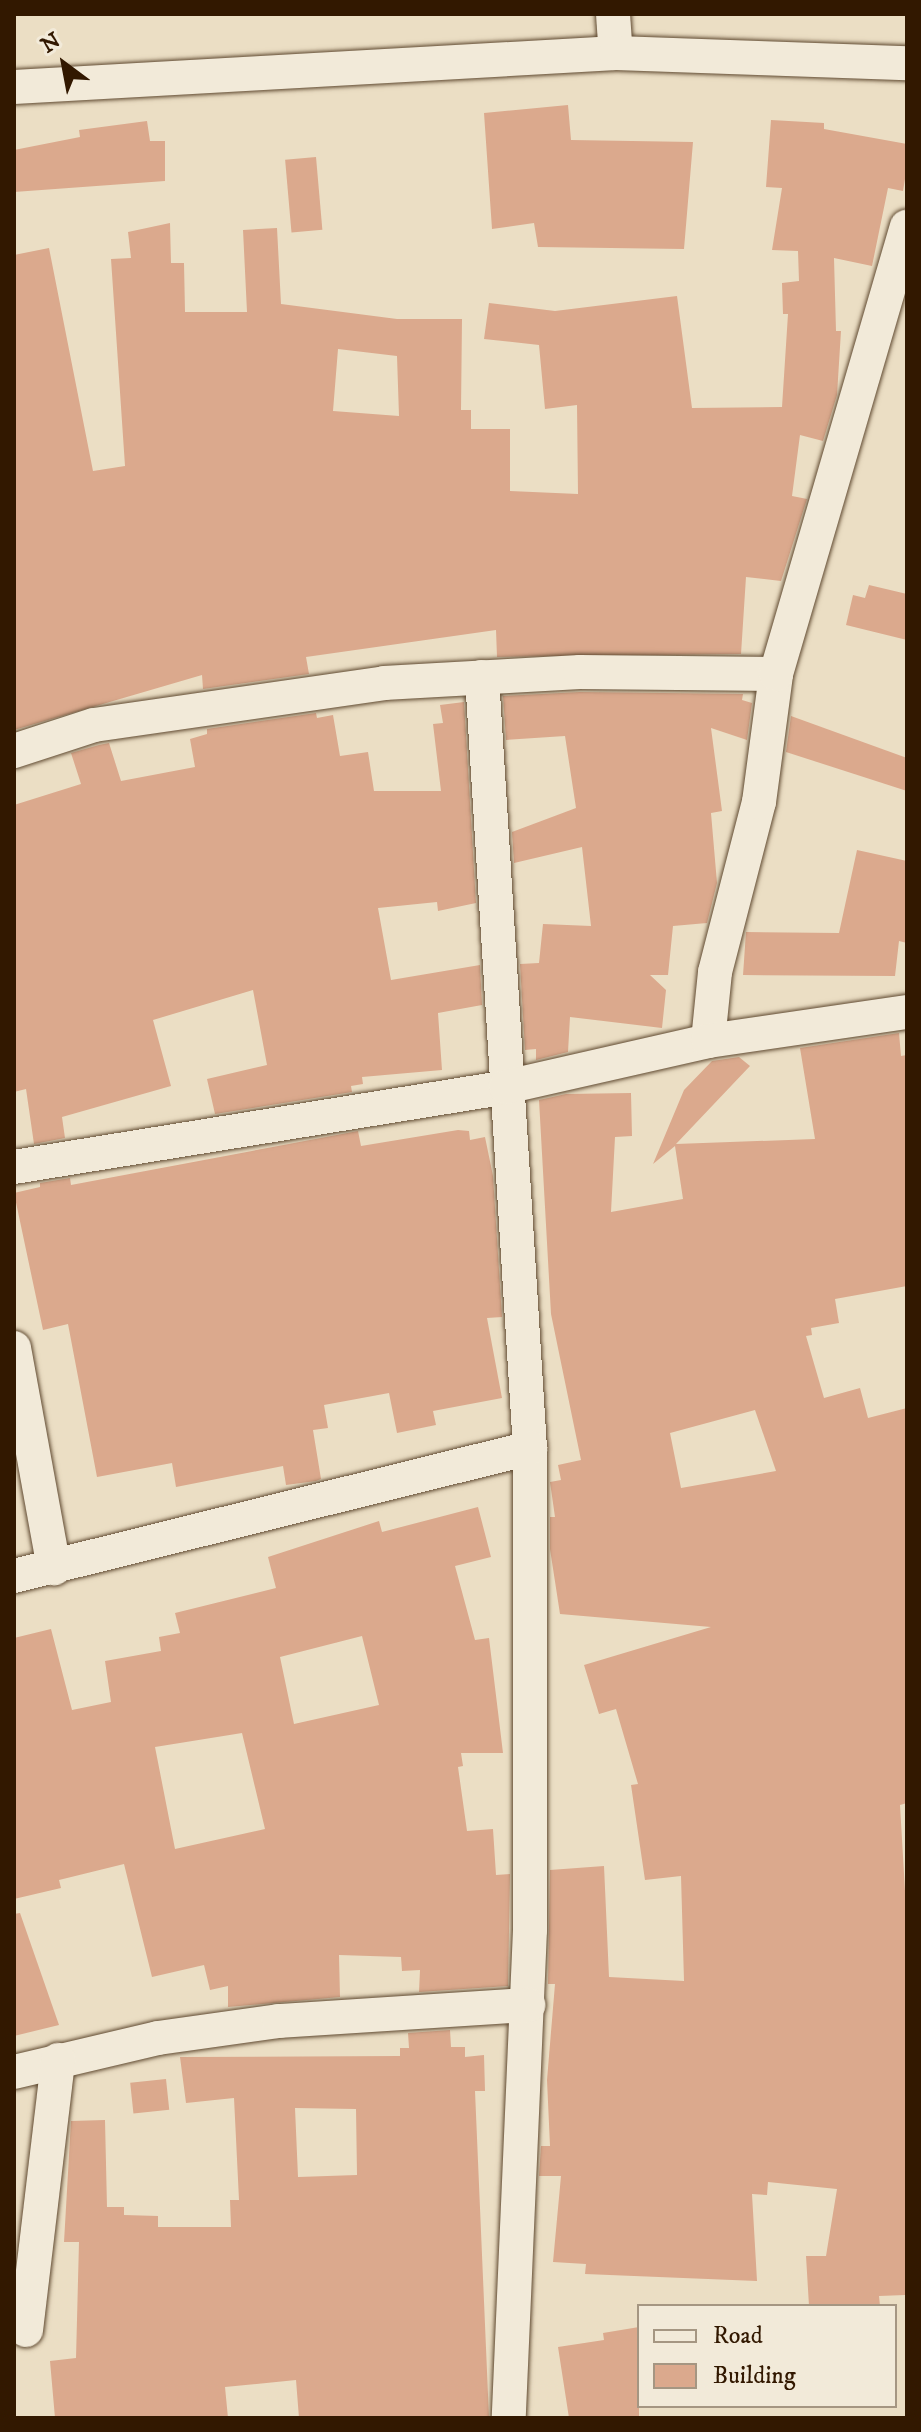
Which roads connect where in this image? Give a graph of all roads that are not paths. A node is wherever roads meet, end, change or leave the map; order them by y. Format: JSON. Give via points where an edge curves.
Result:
{"nodes":[{"id":1,"x":613,"y":14,"type":"edge"},
{"id":2,"x":616,"y":53,"type":"junction"},
{"id":3,"x":907,"y":63,"type":"edge"},
{"id":4,"x":14,"y":87,"type":"edge"},
{"id":5,"x":907,"y":227,"type":"edge"},
{"id":6,"x":776,"y":674,"type":"junction"},
{"id":7,"x":482,"y":677,"type":"junction"},
{"id":8,"x":14,"y":751,"type":"edge"},
{"id":9,"x":907,"y":1012,"type":"edge"},
{"id":10,"x":708,"y":1041,"type":"junction"},
{"id":11,"x":506,"y":1087,"type":"junction"},
{"id":12,"x":14,"y":1167,"type":"edge"},
{"id":13,"x":14,"y":1348,"type":"edge"},
{"id":14,"x":530,"y":1448,"type":"junction"},
{"id":15,"x":54,"y":1568,"type":"junction"},
{"id":16,"x":14,"y":1576,"type":"edge"},
{"id":17,"x":528,"y":2005,"type":"junction"},
{"id":18,"x":58,"y":2060,"type":"junction"},
{"id":19,"x":14,"y":2072,"type":"edge"},
{"id":20,"x":26,"y":2330,"type":"dead end"},
{"id":21,"x":509,"y":2418,"type":"edge"}],
"edges":[{"from":1,"to":2,"type":"street"},
{"from":2,"to":3,"type":"street"},
{"from":2,"to":4,"type":"street"},
{"from":5,"to":6,"type":"street"},
{"from":6,"to":7,"type":"street"},
{"from":6,"to":10,"type":"street","via":[[759,802],[715,972]]},
{"from":7,"to":8,"type":"street","via":[[384,683],[94,725]]},
{"from":7,"to":11,"type":"street"},
{"from":9,"to":10,"type":"street"},
{"from":10,"to":11,"type":"street"},
{"from":11,"to":12,"type":"street"},
{"from":11,"to":14,"type":"street"},
{"from":13,"to":15,"type":"street"},
{"from":14,"to":15,"type":"street"},
{"from":14,"to":17,"type":"street"},
{"from":15,"to":16,"type":"street"},
{"from":17,"to":18,"type":"street","via":[[279,2021],[158,2038]]},
{"from":17,"to":21,"type":"street"},
{"from":18,"to":19,"type":"street"},
{"from":18,"to":20,"type":"street"}]}
